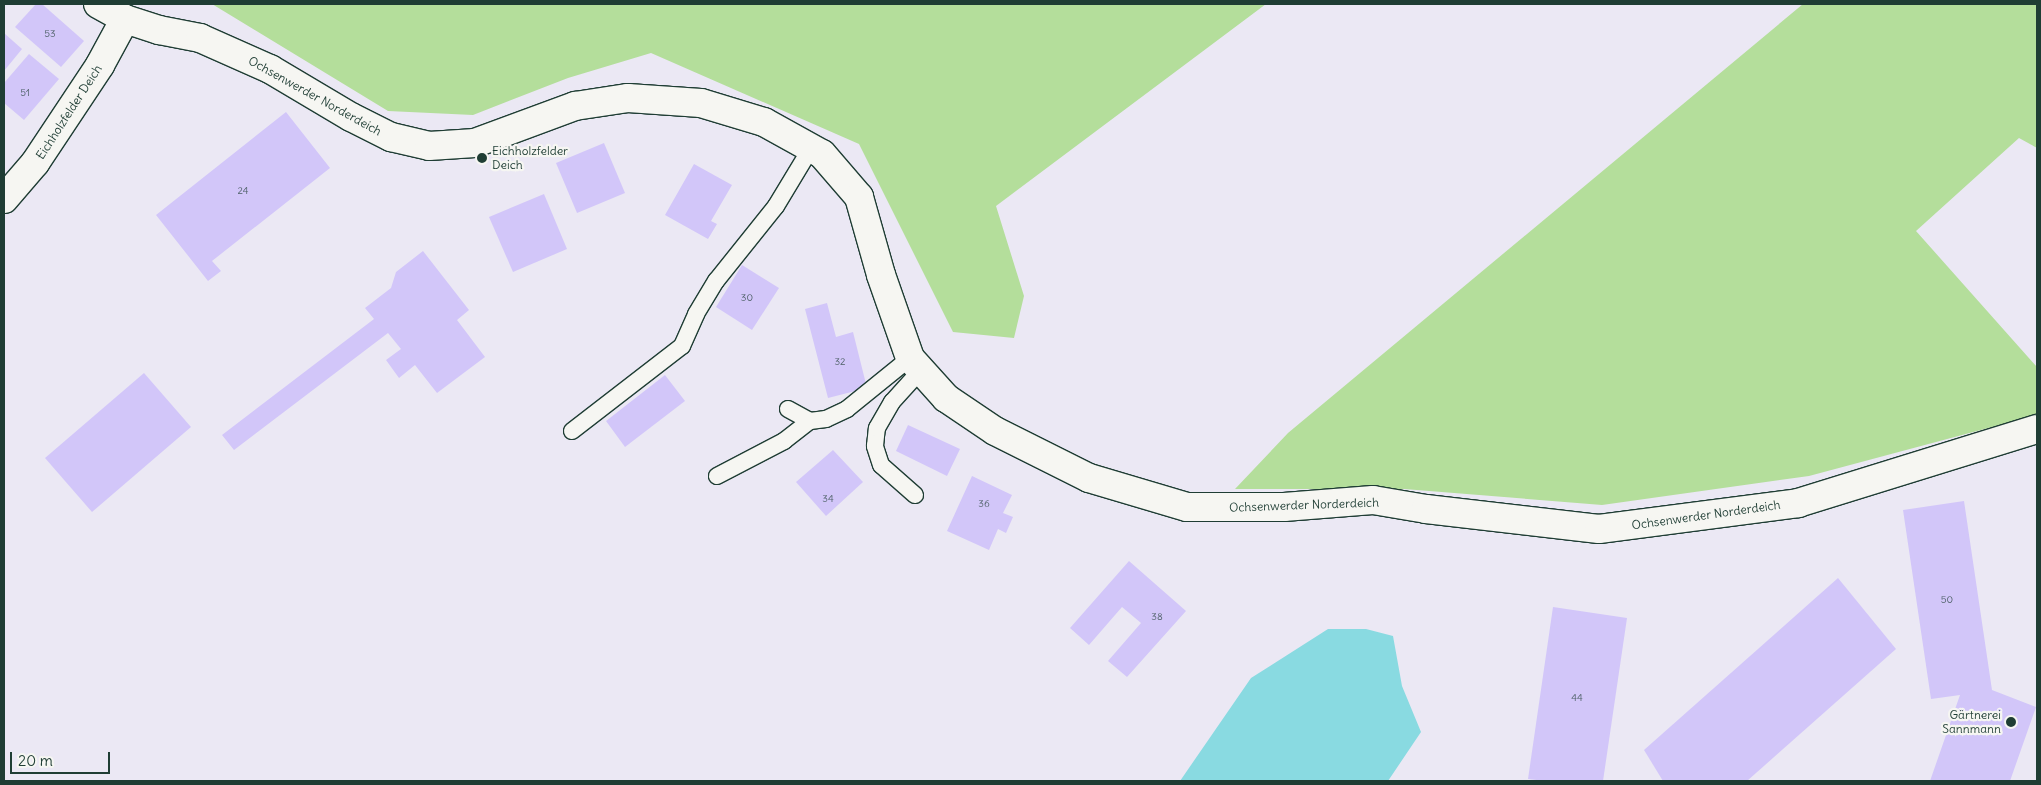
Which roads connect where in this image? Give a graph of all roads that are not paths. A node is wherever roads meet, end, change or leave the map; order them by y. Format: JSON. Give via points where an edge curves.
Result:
{"nodes":[{"id":1,"x":98,"y":4,"type":"edge"},
{"id":2,"x":125,"y":19,"type":"junction"},
{"id":3,"x":811,"y":148,"type":"junction"},
{"id":4,"x":4,"y":199,"type":"edge"},
{"id":5,"x":916,"y":364,"type":"junction"},
{"id":6,"x":788,"y":409,"type":"dead end"},
{"id":7,"x":810,"y":421,"type":"junction"},
{"id":8,"x":2037,"y":430,"type":"edge"},
{"id":9,"x":572,"y":431,"type":"dead end"},
{"id":10,"x":717,"y":476,"type":"dead end"},
{"id":11,"x":915,"y":495,"type":"dead end"}],
"edges":[{"from":1,"to":2,"type":"street","name":"Ochsenwerder Norderdeich"},
{"from":2,"to":3,"type":"street","name":"Ochsenwerder Norderdeich","via":[[200,38],[270,69],[391,137],[429,146],[475,143],[575,106],[628,98],[701,103],[764,122]]},
{"from":2,"to":4,"type":"street","name":"Eichholzfelder Deich","via":[[100,65],[35,163]]},
{"from":3,"to":5,"type":"street","name":"Ochsenwerder Norderdeich","via":[[822,154],[859,197],[881,275]]},
{"from":3,"to":9,"type":"lane","via":[[776,206],[716,281],[682,346]]},
{"from":5,"to":7,"type":"lane","via":[[847,410],[826,420]]},
{"from":5,"to":8,"type":"street","name":"Ochsenwerder Norderdeich","via":[[946,398],[994,431],[1089,478],[1187,508],[1284,508],[1372,500],[1599,529],[1798,503]]},
{"from":5,"to":11,"type":"lane","via":[[877,428],[875,446],[881,465]]},
{"from":6,"to":7,"type":"lane"},
{"from":7,"to":10,"type":"lane","via":[[784,441]]}]}
